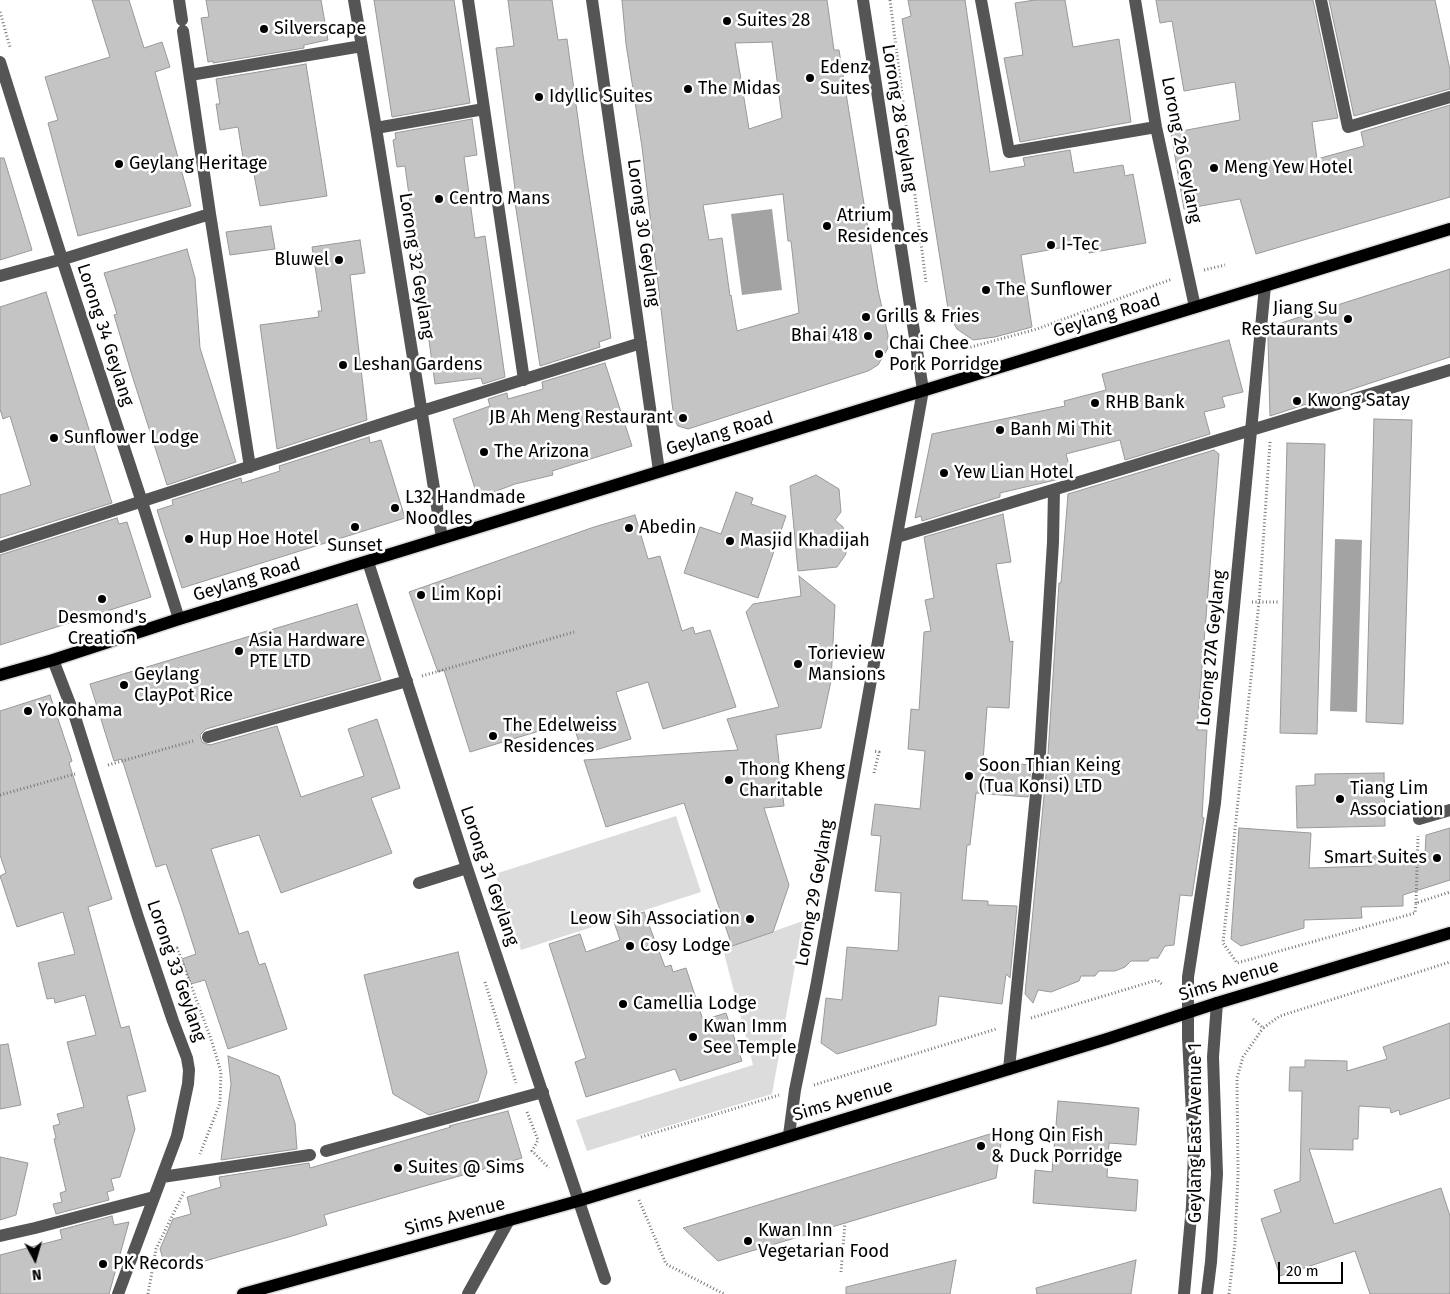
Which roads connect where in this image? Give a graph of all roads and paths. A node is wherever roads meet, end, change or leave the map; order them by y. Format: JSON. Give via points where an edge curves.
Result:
{"nodes":[{"id":1,"x":178,"y":0,"type":"edge"},
{"id":2,"x":354,"y":0,"type":"edge"},
{"id":3,"x":468,"y":0,"type":"edge"},
{"id":4,"x":592,"y":0,"type":"edge"},
{"id":5,"x":863,"y":0,"type":"edge"},
{"id":6,"x":890,"y":0,"type":"edge"},
{"id":7,"x":981,"y":0,"type":"edge"},
{"id":8,"x":1135,"y":0,"type":"edge"},
{"id":9,"x":1321,"y":0,"type":"edge"},
{"id":10,"x":362,"y":46,"type":"junction"},
{"id":11,"x":0,"y":62,"type":"edge"},
{"id":12,"x":190,"y":75,"type":"junction"},
{"id":13,"x":1450,"y":97,"type":"edge"},
{"id":14,"x":484,"y":109,"type":"junction"},
{"id":15,"x":1156,"y":127,"type":"junction"},
{"id":16,"x":376,"y":128,"type":"junction"},
{"id":17,"x":210,"y":214,"type":"junction"},
{"id":18,"x":1450,"y":229,"type":"edge"},
{"id":19,"x":62,"y":259,"type":"junction"},
{"id":20,"x":1225,"y":265,"type":"dead end"},
{"id":21,"x":1188,"y":274,"type":"junction"},
{"id":22,"x":0,"y":276,"type":"edge"},
{"id":23,"x":1265,"y":286,"type":"junction"},
{"id":24,"x":927,"y":290,"type":"dead end"},
{"id":25,"x":1195,"y":307,"type":"junction"},
{"id":26,"x":641,"y":343,"type":"junction"},
{"id":27,"x":934,"y":348,"type":"junction"},
{"id":28,"x":917,"y":353,"type":"junction"},
{"id":29,"x":1450,"y":370,"type":"edge"},
{"id":30,"x":524,"y":380,"type":"junction"},
{"id":31,"x":940,"y":385,"type":"junction"},
{"id":32,"x":923,"y":390,"type":"junction"},
{"id":33,"x":422,"y":411,"type":"junction"},
{"id":34,"x":1271,"y":424,"type":"junction"},
{"id":35,"x":1251,"y":430,"type":"junction"},
{"id":36,"x":250,"y":467,"type":"junction"},
{"id":37,"x":658,"y":471,"type":"junction"},
{"id":38,"x":1054,"y":490,"type":"junction"},
{"id":39,"x":142,"y":502,"type":"junction"},
{"id":40,"x":442,"y":538,"type":"junction"},
{"id":41,"x":896,"y":538,"type":"junction"},
{"id":42,"x":0,"y":546,"type":"edge"},
{"id":43,"x":368,"y":562,"type":"junction"},
{"id":44,"x":1234,"y":602,"type":"junction"},
{"id":45,"x":1259,"y":602,"type":"junction"},
{"id":46,"x":1278,"y":602,"type":"dead end"},
{"id":47,"x":179,"y":619,"type":"junction"},
{"id":48,"x":574,"y":632,"type":"dead end"},
{"id":49,"x":53,"y":660,"type":"junction"},
{"id":50,"x":0,"y":675,"type":"edge"},
{"id":51,"x":407,"y":681,"type":"junction"},
{"id":52,"x":208,"y":737,"type":"joint"},
{"id":53,"x":92,"y":770,"type":"junction"},
{"id":54,"x":0,"y":795,"type":"edge"},
{"id":55,"x":1450,"y":810,"type":"edge"},
{"id":56,"x":1419,"y":819,"type":"joint"},
{"id":57,"x":467,"y":868,"type":"junction"},
{"id":58,"x":420,"y":883,"type":"dead end"},
{"id":59,"x":1450,"y":892,"type":"edge"},
{"id":60,"x":1416,"y":903,"type":"junction"},
{"id":61,"x":1450,"y":933,"type":"edge"},
{"id":62,"x":1450,"y":962,"type":"edge"},
{"id":63,"x":1163,"y":985,"type":"dead end"},
{"id":64,"x":1217,"y":1003,"type":"junction"},
{"id":65,"x":1187,"y":1012,"type":"junction"},
{"id":66,"x":1253,"y":1019,"type":"dead end"},
{"id":67,"x":1014,"y":1023,"type":"junction"},
{"id":68,"x":1263,"y":1028,"type":"junction"},
{"id":69,"x":1009,"y":1069,"type":"junction"},
{"id":70,"x":795,"y":1090,"type":"junction"},
{"id":71,"x":543,"y":1092,"type":"junction"},
{"id":72,"x":789,"y":1135,"type":"junction"},
{"id":73,"x":641,"y":1138,"type":"dead end"},
{"id":74,"x":326,"y":1150,"type":"dead end"},
{"id":75,"x":310,"y":1155,"type":"dead end"},
{"id":76,"x":162,"y":1177,"type":"junction"},
{"id":77,"x":632,"y":1184,"type":"junction"},
{"id":78,"x":154,"y":1197,"type":"junction"},
{"id":79,"x":578,"y":1201,"type":"junction"},
{"id":80,"x":509,"y":1220,"type":"junction"},
{"id":81,"x":845,"y":1223,"type":"dead end"},
{"id":82,"x":0,"y":1236,"type":"edge"},
{"id":83,"x":841,"y":1272,"type":"dead end"},
{"id":84,"x":605,"y":1279,"type":"dead end"},
{"id":85,"x":118,"y":1294,"type":"edge"},
{"id":86,"x":243,"y":1294,"type":"edge"},
{"id":87,"x":468,"y":1294,"type":"edge"},
{"id":88,"x":724,"y":1294,"type":"edge"},
{"id":89,"x":1184,"y":1294,"type":"edge"},
{"id":90,"x":1206,"y":1294,"type":"edge"},
{"id":91,"x":1229,"y":1294,"type":"edge"}],
"edges":[{"from":1,"to":12,"type":"street"},
{"from":2,"to":10,"type":"street","name":"Lorong 32 Geylang"},
{"from":3,"to":14,"type":"street"},
{"from":4,"to":26,"type":"street","name":"Lorong 30 Geylang"},
{"from":5,"to":28,"type":"street","name":"Lorong 28 Geylang"},
{"from":6,"to":24,"type":"path"},
{"from":7,"to":15,"type":"street","via":[[1009,152]]},
{"from":8,"to":15,"type":"street","name":"Lorong 26 Geylang"},
{"from":9,"to":13,"type":"street","via":[[1348,127]]},
{"from":10,"to":12,"type":"street"},
{"from":10,"to":16,"type":"street","name":"Lorong 32 Geylang"},
{"from":11,"to":19,"type":"street","name":"Lorong 34 Geylang"},
{"from":12,"to":17,"type":"street"},
{"from":14,"to":16,"type":"street"},
{"from":14,"to":30,"type":"street"},
{"from":15,"to":21,"type":"street","name":"Lorong 26 Geylang"},
{"from":16,"to":33,"type":"street","name":"Lorong 32 Geylang"},
{"from":17,"to":19,"type":"street"},
{"from":17,"to":36,"type":"street"},
{"from":18,"to":23,"type":"main road","name":"Geylang Road"},
{"from":19,"to":22,"type":"street"},
{"from":19,"to":39,"type":"street","name":"Lorong 34 Geylang"},
{"from":20,"to":21,"type":"path"},
{"from":21,"to":25,"type":"street","name":"Lorong 26 Geylang"},
{"from":21,"to":27,"type":"path","via":[[1037,329],[972,347]]},
{"from":23,"to":25,"type":"main road","name":"Geylang Road"},
{"from":23,"to":35,"type":"street","name":"Lorong 27A Geylang"},
{"from":25,"to":31,"type":"main road","name":"Geylang Road"},
{"from":26,"to":30,"type":"street"},
{"from":26,"to":37,"type":"street","name":"Lorong 30 Geylang"},
{"from":27,"to":28,"type":"path"},
{"from":27,"to":31,"type":"path"},
{"from":28,"to":32,"type":"street","name":"Lorong 28 Geylang"},
{"from":29,"to":34,"type":"street"},
{"from":30,"to":33,"type":"street"},
{"from":31,"to":32,"type":"main road","name":"Geylang Road"},
{"from":32,"to":37,"type":"main road","name":"Geylang Road"},
{"from":32,"to":41,"type":"street","name":"Lorong 29 Geylang"},
{"from":33,"to":36,"type":"street"},
{"from":33,"to":40,"type":"street","name":"Lorong 32 Geylang"},
{"from":34,"to":35,"type":"street"},
{"from":34,"to":45,"type":"path"},
{"from":35,"to":38,"type":"street"},
{"from":35,"to":44,"type":"street","name":"Lorong 27A Geylang"},
{"from":36,"to":39,"type":"street"},
{"from":37,"to":40,"type":"main road","name":"Geylang Road"},
{"from":38,"to":41,"type":"street"},
{"from":38,"to":67,"type":"street","via":[[1040,753]]},
{"from":39,"to":42,"type":"street"},
{"from":39,"to":47,"type":"street","name":"Lorong 34 Geylang"},
{"from":40,"to":43,"type":"main road","name":"Geylang Road"},
{"from":41,"to":70,"type":"street","name":"Lorong 29 Geylang"},
{"from":43,"to":47,"type":"main road","name":"Geylang Road"},
{"from":43,"to":51,"type":"street","name":"Lorong 31 Geylang"},
{"from":44,"to":45,"type":"path"},
{"from":44,"to":65,"type":"street","name":"Lorong 27A Geylang","via":[[1213,813],[1188,977]]},
{"from":45,"to":46,"type":"path"},
{"from":45,"to":60,"type":"path","via":[[1223,943],[1237,963],[1415,913]]},
{"from":47,"to":49,"type":"main road","name":"Geylang Road"},
{"from":48,"to":51,"type":"path"},
{"from":49,"to":50,"type":"main road","name":"Geylang Road"},
{"from":49,"to":53,"type":"street","name":"Lorong 33 Geylang"},
{"from":51,"to":52,"type":"street"},
{"from":51,"to":57,"type":"street","name":"Lorong 31 Geylang"},
{"from":52,"to":53,"type":"path"},
{"from":53,"to":54,"type":"path"},
{"from":53,"to":76,"type":"street","name":"Lorong 33 Geylang","via":[[187,1058],[188,1084],[177,1136]]},
{"from":55,"to":56,"type":"street"},
{"from":56,"to":60,"type":"path"},
{"from":57,"to":58,"type":"street"},
{"from":57,"to":71,"type":"street","name":"Lorong 31 Geylang"},
{"from":59,"to":60,"type":"path"},
{"from":61,"to":64,"type":"main road","name":"Sims Avenue"},
{"from":62,"to":68,"type":"path","via":[[1280,1016]]},
{"from":63,"to":67,"type":"path","via":[[1157,980]]},
{"from":64,"to":65,"type":"main road","name":"Sims Avenue"},
{"from":64,"to":90,"type":"street","name":"Geylang East Avenue 1","via":[[1213,1057],[1217,1174]]},
{"from":65,"to":69,"type":"main road","name":"Sims Avenue"},
{"from":65,"to":89,"type":"street","name":"Geylang East Avenue 1","via":[[1194,1151]]},
{"from":66,"to":68,"type":"path"},
{"from":67,"to":69,"type":"street"},
{"from":67,"to":70,"type":"path"},
{"from":68,"to":91,"type":"path","via":[[1244,1057],[1237,1078],[1238,1174]]},
{"from":69,"to":72,"type":"main road","name":"Sims Avenue"},
{"from":70,"to":72,"type":"street","name":"Lorong 29 Geylang"},
{"from":70,"to":73,"type":"path"},
{"from":71,"to":74,"type":"street"},
{"from":71,"to":79,"type":"street","name":"Lorong 31 Geylang"},
{"from":72,"to":77,"type":"main road","name":"Sims Avenue"},
{"from":75,"to":76,"type":"street"},
{"from":76,"to":78,"type":"street","name":"Lorong 33 Geylang"},
{"from":77,"to":79,"type":"main road","name":"Sims Avenue"},
{"from":77,"to":88,"type":"path","via":[[666,1264]]},
{"from":78,"to":82,"type":"street"},
{"from":78,"to":85,"type":"street","name":"Lorong 33 Geylang"},
{"from":79,"to":80,"type":"main road","name":"Sims Avenue"},
{"from":79,"to":84,"type":"street","name":"Lorong 31 Geylang"},
{"from":80,"to":86,"type":"main road","name":"Sims Avenue"},
{"from":80,"to":87,"type":"street"},
{"from":81,"to":83,"type":"path"}]}
